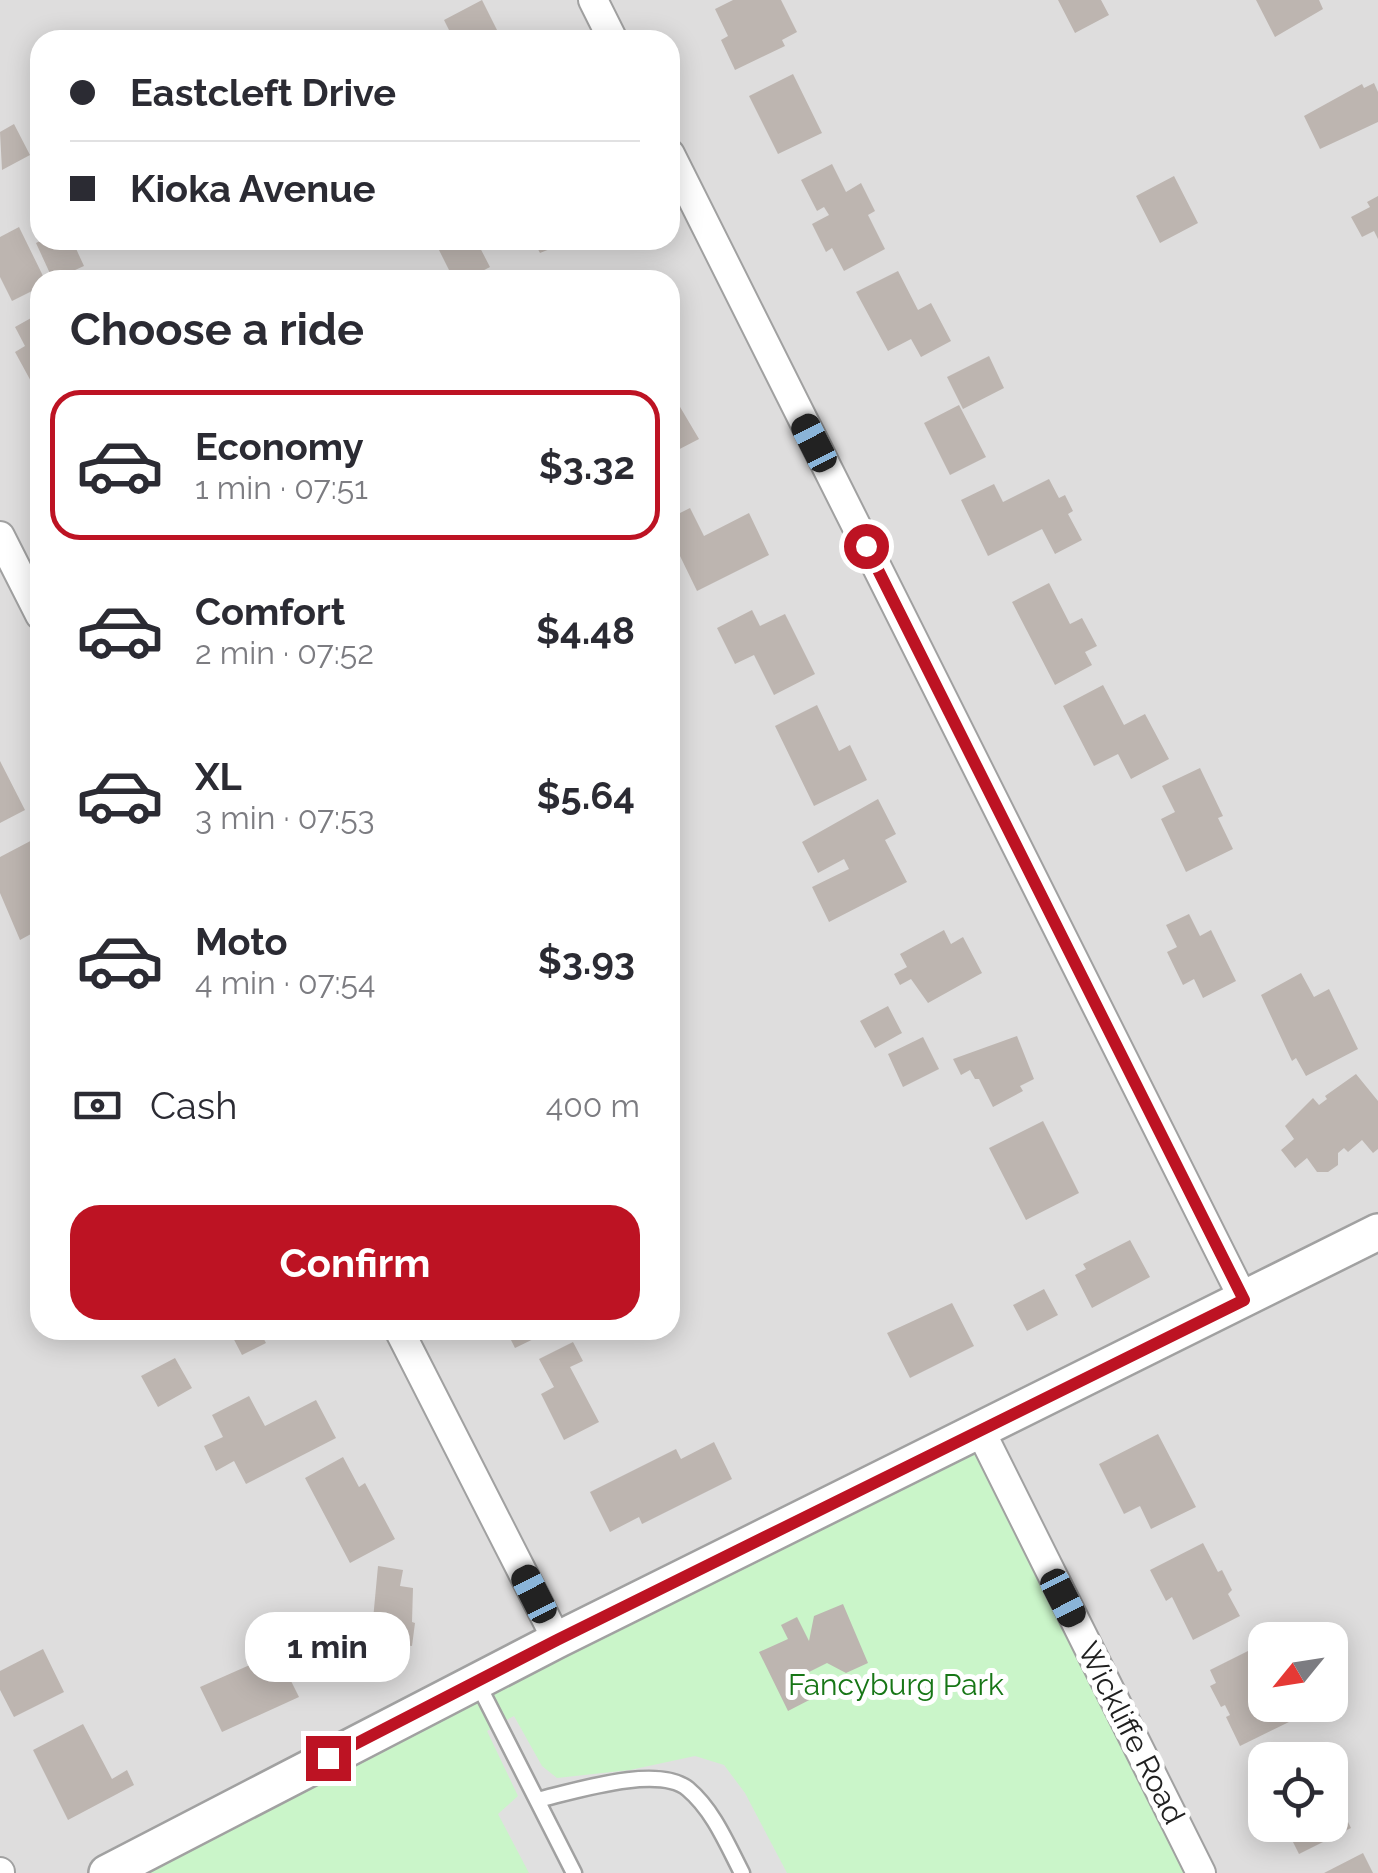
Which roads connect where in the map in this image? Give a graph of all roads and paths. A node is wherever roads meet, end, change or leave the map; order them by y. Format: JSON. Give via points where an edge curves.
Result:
{"nodes":[{"id":1,"x":594,"y":0,"type":"edge"},
{"id":2,"x":608,"y":30,"type":"edge"},
{"id":3,"x":680,"y":174,"type":"edge"},
{"id":4,"x":0,"y":536,"type":"edge"},
{"id":5,"x":30,"y":595,"type":"edge"},
{"id":6,"x":1378,"y":1232,"type":"edge"},
{"id":7,"x":1244,"y":1300,"type":"junction"},
{"id":8,"x":404,"y":1340,"type":"edge"},
{"id":9,"x":980,"y":1432,"type":"junction"},
{"id":10,"x":557,"y":1640,"type":"junction"},
{"id":11,"x":477,"y":1682,"type":"junction"},
{"id":12,"x":537,"y":1800,"type":"junction"},
{"id":13,"x":107,"y":1873,"type":"edge"},
{"id":14,"x":574,"y":1873,"type":"edge"},
{"id":15,"x":742,"y":1873,"type":"edge"},
{"id":16,"x":1201,"y":1873,"type":"edge"}],
"edges":[{"from":1,"to":2,"type":"street"},
{"from":3,"to":7,"type":"street"},
{"from":4,"to":5,"type":"street"},
{"from":6,"to":7,"type":"street"},
{"from":7,"to":9,"type":"street"},
{"from":8,"to":10,"type":"street"},
{"from":9,"to":10,"type":"street"},
{"from":9,"to":16,"type":"street","name":"Wickliffe Road"},
{"from":10,"to":11,"type":"street"},
{"from":11,"to":12,"type":"lane"},
{"from":11,"to":13,"type":"street"},
{"from":12,"to":14,"type":"lane"},
{"from":12,"to":15,"type":"lane","via":[[654,1778],[684,1785],[705,1806]]}]}
